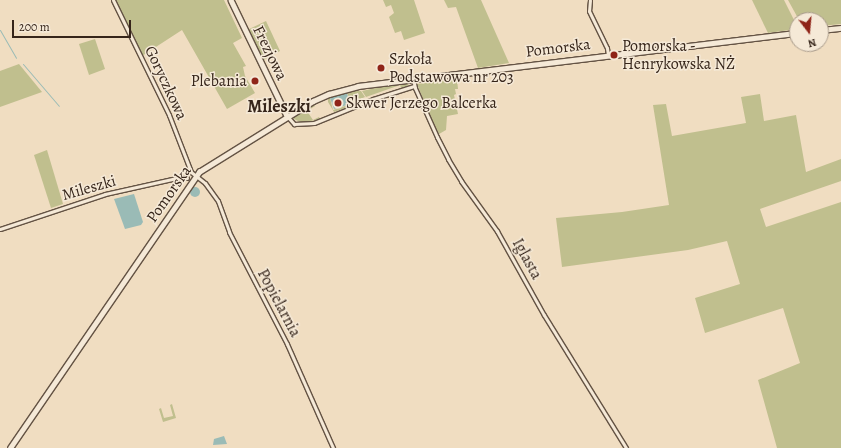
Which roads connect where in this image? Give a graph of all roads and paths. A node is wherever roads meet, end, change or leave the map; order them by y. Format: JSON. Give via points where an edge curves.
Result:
{"nodes":[{"id":1,"x":112,"y":0,"type":"edge"},
{"id":2,"x":231,"y":0,"type":"edge"},
{"id":3,"x":590,"y":0,"type":"edge"},
{"id":4,"x":841,"y":28,"type":"edge"},
{"id":5,"x":829,"y":29,"type":"edge"},
{"id":6,"x":789,"y":34,"type":"edge"},
{"id":7,"x":608,"y":55,"type":"junction"},
{"id":8,"x":413,"y":79,"type":"junction"},
{"id":9,"x":414,"y":86,"type":"junction"},
{"id":10,"x":287,"y":116,"type":"junction"},
{"id":11,"x":191,"y":172,"type":"junction"},
{"id":12,"x":196,"y":176,"type":"junction"},
{"id":13,"x":187,"y":178,"type":"junction"},
{"id":14,"x":192,"y":181,"type":"junction"},
{"id":15,"x":0,"y":229,"type":"edge"},
{"id":16,"x":10,"y":448,"type":"edge"},
{"id":17,"x":334,"y":448,"type":"edge"},
{"id":18,"x":626,"y":448,"type":"edge"}],
"edges":[{"from":1,"to":11,"type":"street","name":"Goryczkowa","via":[[169,115]]},
{"from":2,"to":10,"type":"street","name":"Frezjowa"},
{"from":3,"to":7,"type":"street","via":[[589,11]]},
{"from":4,"to":5,"type":"street"},
{"from":6,"to":7,"type":"street","name":"Pomorska"},
{"from":7,"to":8,"type":"street","name":"Pomorska"},
{"from":8,"to":9,"type":"street","name":"Iglasta"},
{"from":8,"to":10,"type":"street","name":"Pomorska","via":[[347,88],[318,98]]},
{"from":9,"to":10,"type":"street","via":[[373,99],[314,123],[294,124]]},
{"from":9,"to":18,"type":"street","name":"Iglasta","via":[[437,137],[461,181],[497,231],[544,315]]},
{"from":10,"to":12,"type":"street","name":"Pomorska","via":[[201,169]]},
{"from":11,"to":12,"type":"street"},
{"from":11,"to":13,"type":"street"},
{"from":12,"to":14,"type":"street","name":"Pomorska"},
{"from":12,"to":17,"type":"street","name":"Popielarnia","via":[[205,183],[218,201],[229,232],[287,344]]},
{"from":13,"to":14,"type":"street"},
{"from":13,"to":15,"type":"street","name":"Mileszki","via":[[181,177],[105,194]]},
{"from":14,"to":16,"type":"street","name":"Pomorska"}]}
